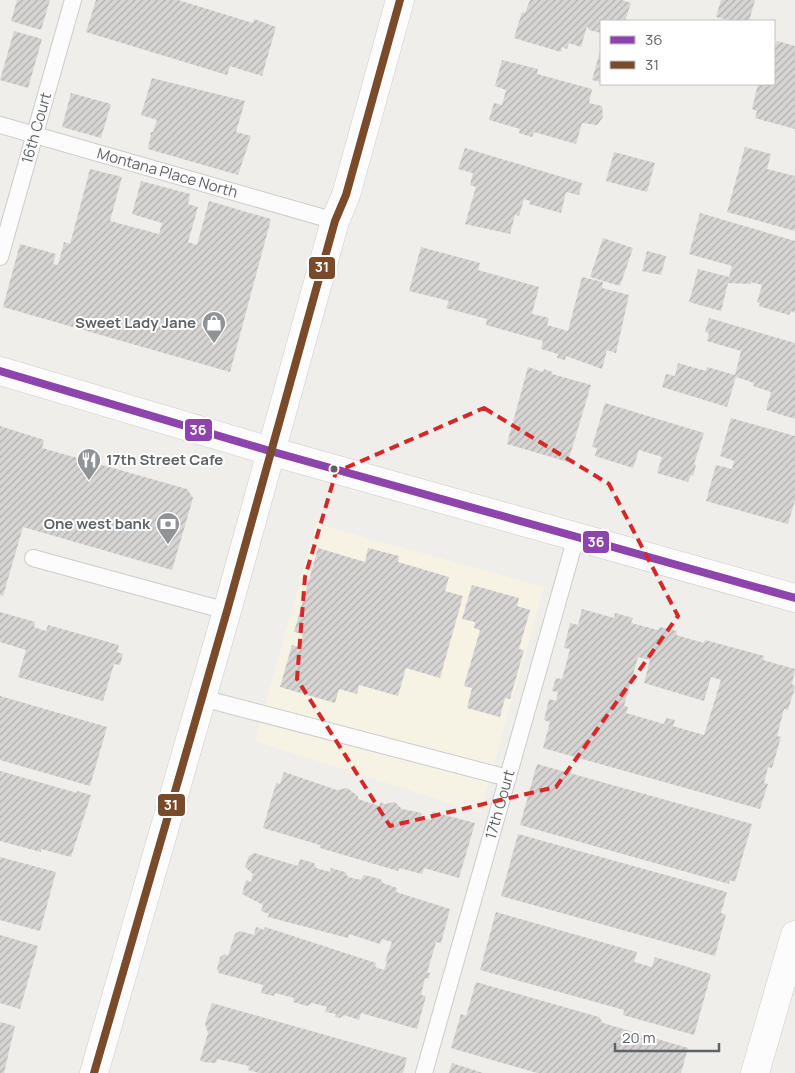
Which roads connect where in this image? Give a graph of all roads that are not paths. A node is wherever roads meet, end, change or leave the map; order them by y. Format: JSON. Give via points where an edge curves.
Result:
{"nodes":[{"id":1,"x":73,"y":0,"type":"edge"},
{"id":2,"x":400,"y":0,"type":"edge"},
{"id":3,"x":0,"y":125,"type":"edge"},
{"id":4,"x":35,"y":135,"type":"junction"},
{"id":5,"x":335,"y":221,"type":"junction"},
{"id":6,"x":0,"y":257,"type":"edge"},
{"id":7,"x":0,"y":371,"type":"edge"},
{"id":8,"x":270,"y":451,"type":"junction"},
{"id":9,"x":576,"y":536,"type":"junction"},
{"id":10,"x":32,"y":558,"type":"dead end"},
{"id":11,"x":795,"y":598,"type":"edge"},
{"id":12,"x":227,"y":611,"type":"junction"},
{"id":13,"x":202,"y":698,"type":"junction"},
{"id":14,"x":508,"y":778,"type":"junction"},
{"id":15,"x":795,"y":935,"type":"edge"},
{"id":16,"x":94,"y":1073,"type":"edge"},
{"id":17,"x":424,"y":1073,"type":"edge"},
{"id":18,"x":755,"y":1073,"type":"edge"}],
"edges":[{"from":1,"to":4,"type":"lane","name":"16th Court"},
{"from":2,"to":5,"type":"street","via":[[346,195]]},
{"from":3,"to":4,"type":"lane","name":"Montana Place North"},
{"from":4,"to":5,"type":"lane","name":"Montana Place North"},
{"from":4,"to":6,"type":"lane","name":"16th Court"},
{"from":5,"to":8,"type":"street"},
{"from":7,"to":8,"type":"street"},
{"from":8,"to":9,"type":"street"},
{"from":8,"to":12,"type":"street"},
{"from":9,"to":11,"type":"street"},
{"from":9,"to":14,"type":"lane","name":"17th Court"},
{"from":10,"to":12,"type":"lane"},
{"from":12,"to":13,"type":"street"},
{"from":13,"to":14,"type":"lane"},
{"from":13,"to":16,"type":"street"},
{"from":14,"to":17,"type":"lane","name":"17th Court"},
{"from":15,"to":18,"type":"street"}]}
